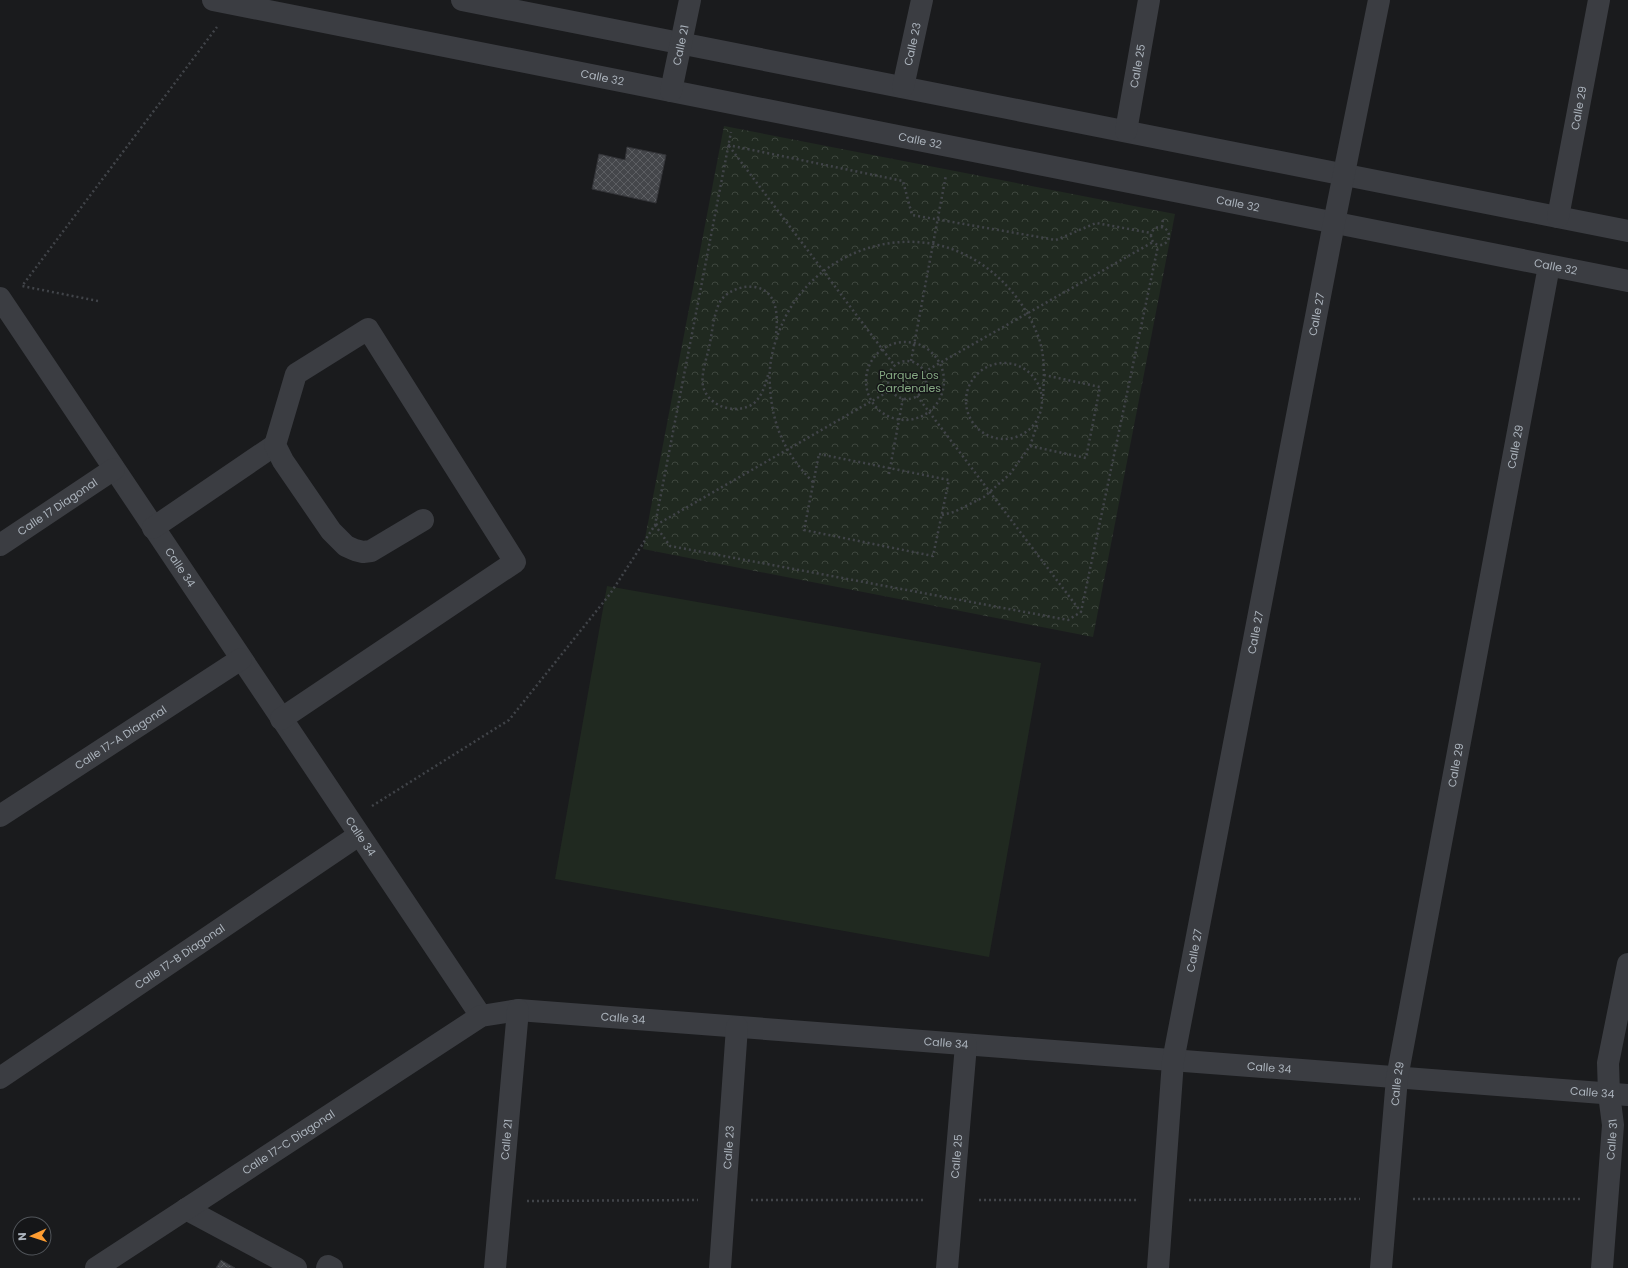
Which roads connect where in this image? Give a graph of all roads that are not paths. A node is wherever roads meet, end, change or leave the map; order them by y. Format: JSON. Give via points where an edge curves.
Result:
{"nodes":[{"id":1,"x":212,"y":0,"type":"edge"},
{"id":2,"x":462,"y":0,"type":"edge"},
{"id":3,"x":690,"y":0,"type":"edge"},
{"id":4,"x":922,"y":0,"type":"edge"},
{"id":5,"x":1149,"y":0,"type":"edge"},
{"id":6,"x":1379,"y":0,"type":"edge"},
{"id":7,"x":1599,"y":0,"type":"edge"},
{"id":8,"x":486,"y":2,"type":"edge"},
{"id":9,"x":681,"y":43,"type":"junction"},
{"id":10,"x":903,"y":87,"type":"junction"},
{"id":11,"x":671,"y":91,"type":"junction"},
{"id":12,"x":1126,"y":131,"type":"junction"},
{"id":13,"x":1345,"y":175,"type":"junction"},
{"id":14,"x":1558,"y":217,"type":"junction"},
{"id":15,"x":1334,"y":223,"type":"junction"},
{"id":16,"x":1628,"y":231,"type":"edge"},
{"id":17,"x":1549,"y":266,"type":"junction"},
{"id":18,"x":1628,"y":281,"type":"edge"},
{"id":19,"x":0,"y":298,"type":"edge"},
{"id":20,"x":275,"y":445,"type":"junction"},
{"id":21,"x":114,"y":469,"type":"junction"},
{"id":22,"x":423,"y":520,"type":"dead end"},
{"id":23,"x":153,"y":528,"type":"junction"},
{"id":24,"x":0,"y":545,"type":"edge"},
{"id":25,"x":241,"y":659,"type":"junction"},
{"id":26,"x":281,"y":719,"type":"junction"},
{"id":27,"x":0,"y":816,"type":"edge"},
{"id":28,"x":359,"y":835,"type":"junction"},
{"id":29,"x":1628,"y":964,"type":"edge"},
{"id":30,"x":518,"y":1010,"type":"junction"},
{"id":31,"x":481,"y":1016,"type":"junction"},
{"id":32,"x":737,"y":1027,"type":"junction"},
{"id":33,"x":966,"y":1045,"type":"junction"},
{"id":34,"x":1173,"y":1061,"type":"junction"},
{"id":35,"x":0,"y":1078,"type":"edge"},
{"id":36,"x":1397,"y":1078,"type":"junction"},
{"id":37,"x":1618,"y":1095,"type":"edge"},
{"id":38,"x":186,"y":1209,"type":"junction"},
{"id":39,"x":96,"y":1268,"type":"edge"},
{"id":40,"x":296,"y":1268,"type":"edge"},
{"id":41,"x":327,"y":1268,"type":"edge"},
{"id":42,"x":332,"y":1268,"type":"edge"},
{"id":43,"x":495,"y":1268,"type":"edge"},
{"id":44,"x":720,"y":1268,"type":"edge"},
{"id":45,"x":947,"y":1268,"type":"edge"},
{"id":46,"x":1158,"y":1268,"type":"edge"},
{"id":47,"x":1381,"y":1268,"type":"edge"},
{"id":48,"x":1602,"y":1268,"type":"edge"}],
"edges":[{"from":1,"to":11,"type":"street","name":"Calle 32"},
{"from":2,"to":8,"type":"street"},
{"from":3,"to":9,"type":"street","name":"Calle 21"},
{"from":4,"to":10,"type":"street","name":"Calle 23"},
{"from":5,"to":12,"type":"street","name":"Calle 25"},
{"from":6,"to":13,"type":"street","name":"Calle 27"},
{"from":7,"to":14,"type":"street","name":"Calle 29"},
{"from":8,"to":9,"type":"street"},
{"from":9,"to":10,"type":"street"},
{"from":9,"to":11,"type":"street","name":"Calle 21"},
{"from":10,"to":12,"type":"street"},
{"from":11,"to":15,"type":"street","name":"Calle 32"},
{"from":12,"to":13,"type":"street"},
{"from":13,"to":14,"type":"street"},
{"from":13,"to":15,"type":"street","name":"Calle 27"},
{"from":14,"to":16,"type":"street"},
{"from":15,"to":17,"type":"street","name":"Calle 32"},
{"from":15,"to":34,"type":"street","name":"Calle 27"},
{"from":17,"to":18,"type":"street","name":"Calle 32"},
{"from":17,"to":36,"type":"street","name":"Calle 29"},
{"from":19,"to":21,"type":"street","name":"Calle 34"},
{"from":20,"to":22,"type":"street","via":[[326,524],[346,546],[363,552],[372,551]]},
{"from":20,"to":23,"type":"street"},
{"from":20,"to":26,"type":"street","via":[[296,374],[368,328],[515,562]]},
{"from":21,"to":23,"type":"street","name":"Calle 34"},
{"from":21,"to":24,"type":"street","name":"Calle 17 Diagonal"},
{"from":23,"to":25,"type":"street","name":"Calle 34"},
{"from":25,"to":26,"type":"street","name":"Calle 34"},
{"from":25,"to":27,"type":"street","name":"Calle 17-A Diagonal"},
{"from":26,"to":28,"type":"street","name":"Calle 34"},
{"from":28,"to":31,"type":"street","name":"Calle 34"},
{"from":28,"to":35,"type":"street","name":"Calle 17-B Diagonal"},
{"from":29,"to":37,"type":"street","name":"Calle 31","via":[[1608,1063]]},
{"from":30,"to":31,"type":"street","name":"Calle 34"},
{"from":30,"to":32,"type":"street","name":"Calle 34"},
{"from":30,"to":43,"type":"street","name":"Calle 21"},
{"from":31,"to":38,"type":"street","name":"Calle 17-C Diagonal"},
{"from":32,"to":33,"type":"street","name":"Calle 34"},
{"from":32,"to":44,"type":"street","name":"Calle 23"},
{"from":33,"to":34,"type":"street","name":"Calle 34"},
{"from":33,"to":45,"type":"street","name":"Calle 25"},
{"from":34,"to":36,"type":"street","name":"Calle 34"},
{"from":34,"to":46,"type":"street","name":"Calle 27"},
{"from":36,"to":37,"type":"street","name":"Calle 34"},
{"from":36,"to":47,"type":"street","name":"Calle 29"},
{"from":37,"to":48,"type":"street","name":"Calle 31","via":[[1613,1125]]},
{"from":38,"to":39,"type":"street","name":"Calle 17-C Diagonal"},
{"from":38,"to":40,"type":"street"},
{"from":41,"to":42,"type":"street"}]}
